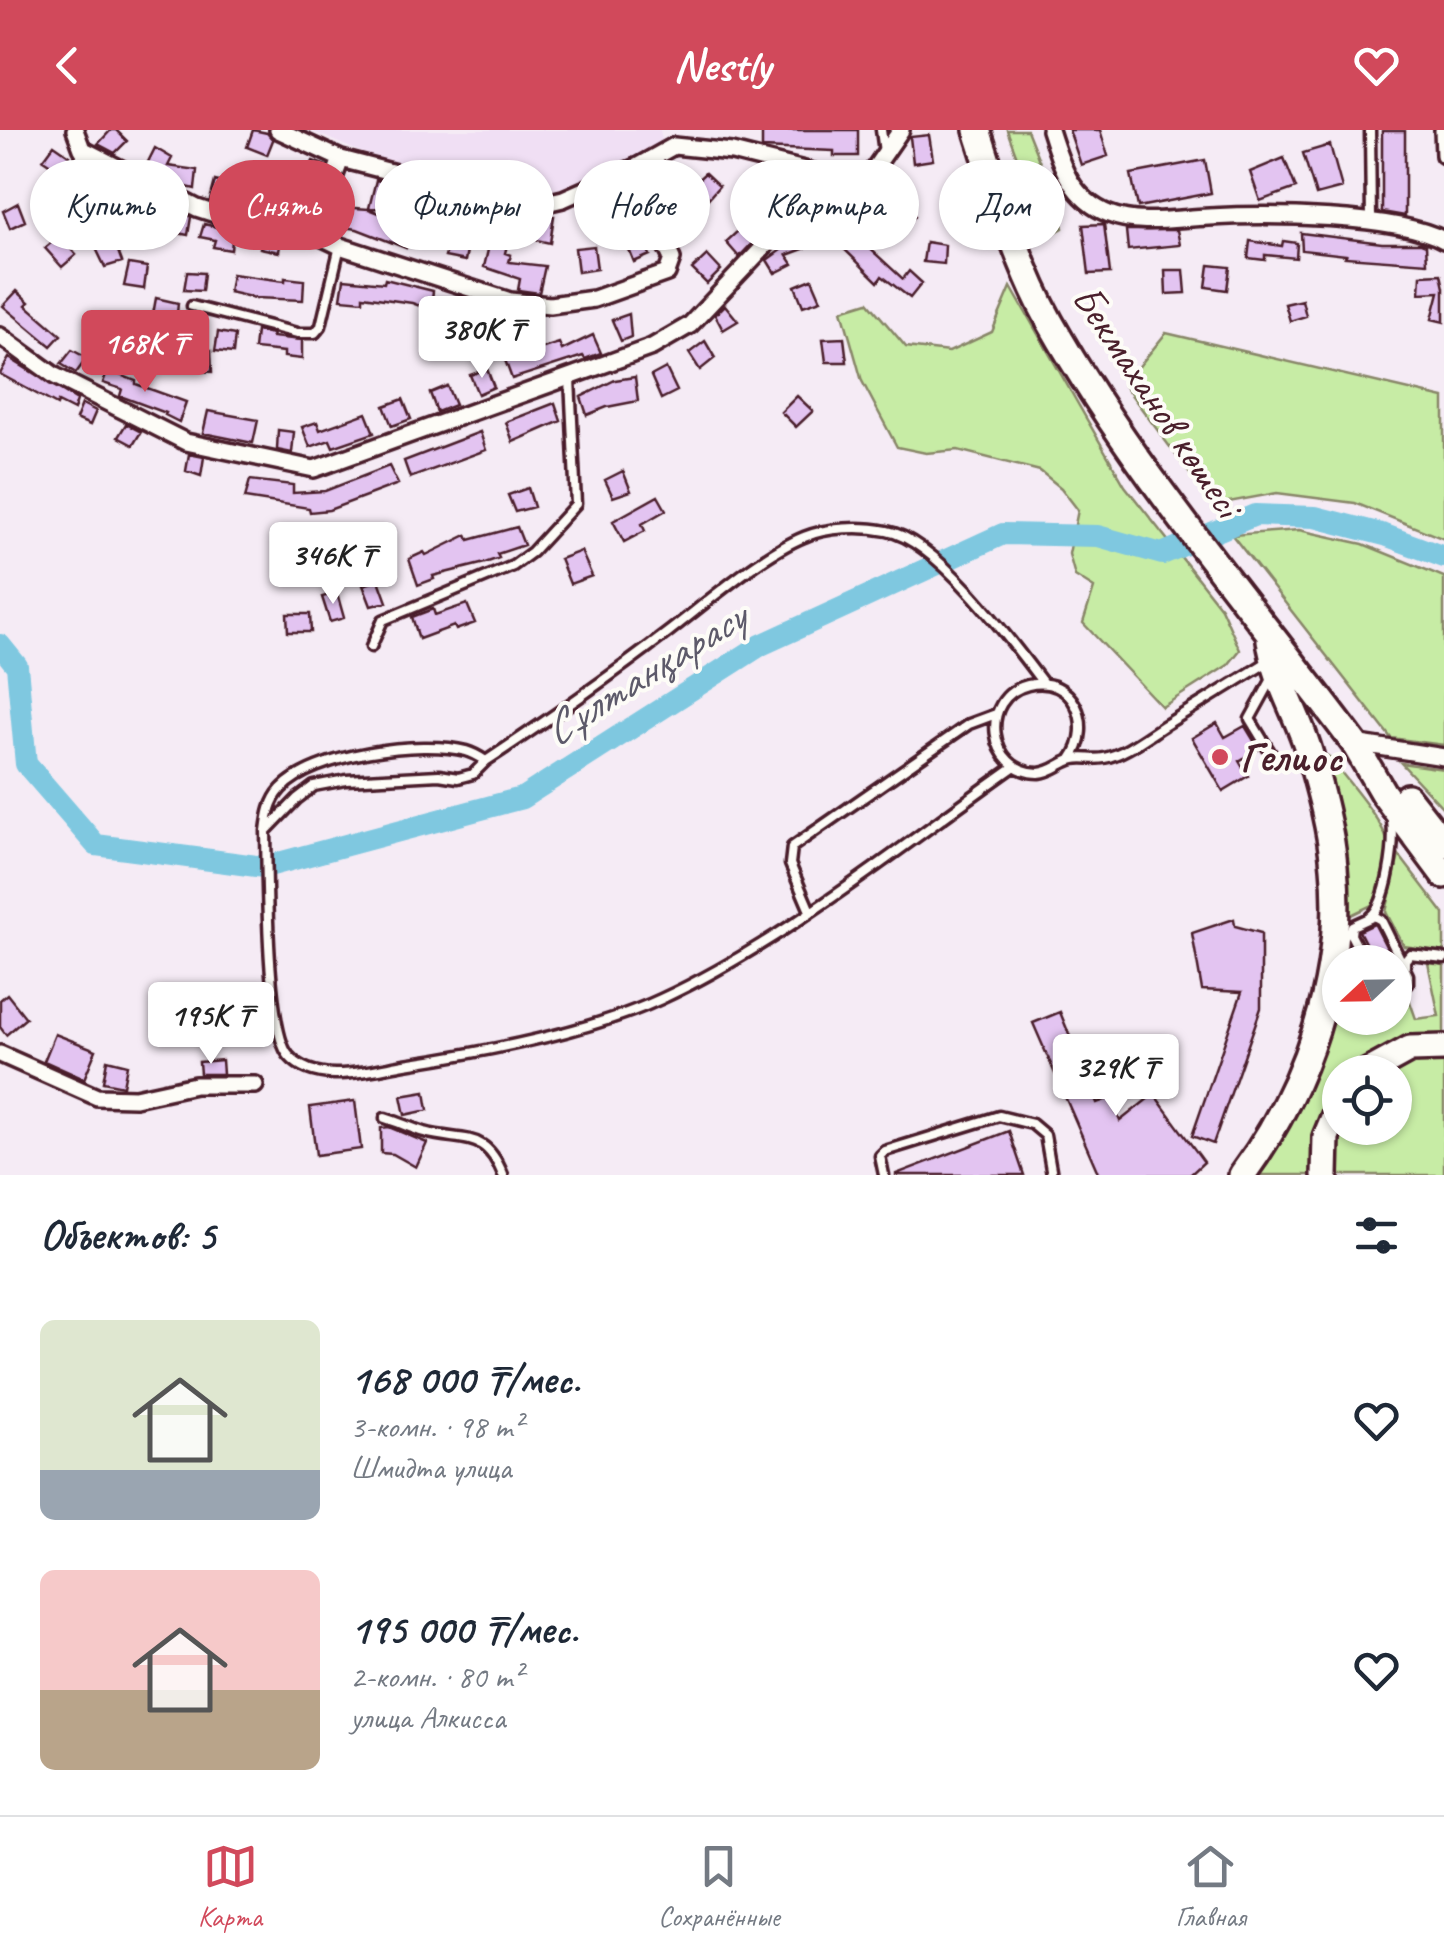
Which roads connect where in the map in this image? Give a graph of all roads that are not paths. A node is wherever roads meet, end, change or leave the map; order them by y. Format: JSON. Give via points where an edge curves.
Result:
{"nodes":[{"id":1,"x":75,"y":130,"type":"edge"},
{"id":2,"x":278,"y":130,"type":"edge"},
{"id":3,"x":880,"y":130,"type":"edge"},
{"id":4,"x":901,"y":130,"type":"edge"},
{"id":5,"x":977,"y":130,"type":"edge"},
{"id":6,"x":1050,"y":130,"type":"edge"},
{"id":7,"x":1370,"y":130,"type":"edge"},
{"id":8,"x":1443,"y":130,"type":"edge"},
{"id":9,"x":673,"y":138,"type":"edge"},
{"id":10,"x":82,"y":149,"type":"junction"},
{"id":11,"x":1444,"y":155,"type":"edge"},
{"id":12,"x":884,"y":156,"type":"junction"},
{"id":13,"x":341,"y":159,"type":"joint"},
{"id":14,"x":80,"y":160,"type":"edge"},
{"id":15,"x":646,"y":160,"type":"edge"},
{"id":16,"x":763,"y":160,"type":"edge"},
{"id":17,"x":881,"y":160,"type":"edge"},
{"id":18,"x":574,"y":195,"type":"edge"},
{"id":19,"x":209,"y":212,"type":"edge"},
{"id":20,"x":1371,"y":222,"type":"junction"},
{"id":21,"x":1443,"y":238,"type":"edge"},
{"id":22,"x":339,"y":250,"type":"edge"},
{"id":23,"x":352,"y":250,"type":"edge"},
{"id":24,"x":668,"y":250,"type":"edge"},
{"id":25,"x":761,"y":250,"type":"edge"},
{"id":26,"x":192,"y":306,"type":"dead end"},
{"id":27,"x":0,"y":336,"type":"edge"},
{"id":28,"x":570,"y":378,"type":"junction"},
{"id":29,"x":371,"y":646,"type":"dead end"},
{"id":30,"x":1280,"y":657,"type":"junction"},
{"id":31,"x":1043,"y":683,"type":"junction"},
{"id":32,"x":996,"y":714,"type":"junction"},
{"id":33,"x":1354,"y":743,"type":"junction"},
{"id":34,"x":1444,"y":757,"type":"edge"},
{"id":35,"x":1071,"y":759,"type":"junction"},
{"id":36,"x":486,"y":761,"type":"junction"},
{"id":37,"x":1015,"y":766,"type":"junction"},
{"id":38,"x":1314,"y":773,"type":"junction"},
{"id":39,"x":1394,"y":793,"type":"junction"},
{"id":40,"x":1444,"y":821,"type":"edge"},
{"id":41,"x":266,"y":832,"type":"junction"},
{"id":42,"x":1444,"y":844,"type":"edge"},
{"id":43,"x":1444,"y":875,"type":"edge"},
{"id":44,"x":1336,"y":889,"type":"junction"},
{"id":45,"x":810,"y":910,"type":"junction"},
{"id":46,"x":1370,"y":917,"type":"junction"},
{"id":47,"x":1351,"y":934,"type":"junction"},
{"id":48,"x":1335,"y":945,"type":"edge"},
{"id":49,"x":1356,"y":945,"type":"edge"},
{"id":50,"x":1394,"y":945,"type":"edge"},
{"id":51,"x":1412,"y":954,"type":"edge"},
{"id":52,"x":1444,"y":958,"type":"edge"},
{"id":53,"x":1322,"y":1009,"type":"edge"},
{"id":54,"x":1444,"y":1048,"type":"edge"},
{"id":55,"x":0,"y":1054,"type":"edge"},
{"id":56,"x":1399,"y":1055,"type":"edge"},
{"id":57,"x":256,"y":1085,"type":"dead end"},
{"id":58,"x":385,"y":1118,"type":"dead end"},
{"id":59,"x":1326,"y":1145,"type":"edge"},
{"id":60,"x":503,"y":1175,"type":"edge"},
{"id":61,"x":884,"y":1175,"type":"edge"},
{"id":62,"x":1052,"y":1175,"type":"edge"},
{"id":63,"x":1242,"y":1175,"type":"edge"},
{"id":64,"x":1324,"y":1175,"type":"edge"}],
"edges":[{"from":1,"to":10,"type":"street"},
{"from":2,"to":13,"type":"street"},
{"from":3,"to":12,"type":"lane"},
{"from":4,"to":12,"type":"street"},
{"from":5,"to":30,"type":"main road","name":"Бекмаханов көшесі","via":[[1048,320],[1102,406],[1269,630]]},
{"from":6,"to":20,"type":"street","via":[[1064,176],[1110,214],[1138,220]]},
{"from":7,"to":20,"type":"lane"},
{"from":8,"to":11,"type":"street"},
{"from":9,"to":15,"type":"street"},
{"from":9,"to":16,"type":"street"},
{"from":10,"to":14,"type":"lane"},
{"from":10,"to":19,"type":"street"},
{"from":12,"to":17,"type":"street"},
{"from":13,"to":18,"type":"street","via":[[514,204]]},
{"from":20,"to":21,"type":"street"},
{"from":22,"to":26,"type":"lane","via":[[316,333]]},
{"from":23,"to":24,"type":"street","via":[[510,301],[550,306],[667,273]]},
{"from":25,"to":28,"type":"street","via":[[690,325]]},
{"from":27,"to":28,"type":"street","via":[[55,376],[186,442],[314,469]]},
{"from":28,"to":29,"type":"lane","via":[[576,504],[513,566],[383,620]]},
{"from":30,"to":33,"type":"main road"},
{"from":30,"to":35,"type":"lane","via":[[1131,746],[1106,758]]},
{"from":30,"to":38,"type":"main road"},
{"from":30,"to":38,"type":"lane","via":[[1250,719],[1270,754],[1306,761]]},
{"from":31,"to":32,"type":"lane","via":[[1014,690]]},
{"from":31,"to":35,"type":"lane","via":[[1062,690],[1080,712],[1083,732]]},
{"from":31,"to":36,"type":"lane","via":[[924,548],[888,530],[839,529],[799,538]]},
{"from":32,"to":37,"type":"lane","via":[[996,743]]},
{"from":32,"to":45,"type":"lane","via":[[969,724],[792,848],[790,864]]},
{"from":33,"to":34,"type":"street"},
{"from":33,"to":39,"type":"main road"},
{"from":35,"to":37,"type":"lane","via":[[1044,772]]},
{"from":36,"to":41,"type":"lane","via":[[458,778],[314,786]]},
{"from":36,"to":41,"type":"lane","via":[[448,748],[324,763],[282,788],[270,805]]},
{"from":37,"to":45,"type":"lane"},
{"from":38,"to":44,"type":"main road"},
{"from":39,"to":40,"type":"main road"},
{"from":39,"to":42,"type":"main road"},
{"from":39,"to":43,"type":"main road"},
{"from":39,"to":46,"type":"lane","via":[[1394,845],[1378,910]]},
{"from":41,"to":45,"type":"lane","via":[[280,1033],[291,1059],[318,1072],[458,1056],[583,1026],[734,962]]},
{"from":44,"to":47,"type":"lane"},
{"from":44,"to":48,"type":"main road"},
{"from":46,"to":47,"type":"lane","via":[[1352,926]]},
{"from":46,"to":50,"type":"lane","via":[[1381,920]]},
{"from":47,"to":49,"type":"lane"},
{"from":51,"to":52,"type":"lane"},
{"from":53,"to":63,"type":"main road","via":[[1302,1071]]},
{"from":54,"to":56,"type":"main road"},
{"from":55,"to":57,"type":"street","via":[[97,1097]]},
{"from":58,"to":60,"type":"lane","via":[[476,1139],[495,1154]]},
{"from":59,"to":64,"type":"main road"},
{"from":61,"to":62,"type":"lane","via":[[884,1152],[999,1116],[1032,1124],[1045,1135]]}]}
